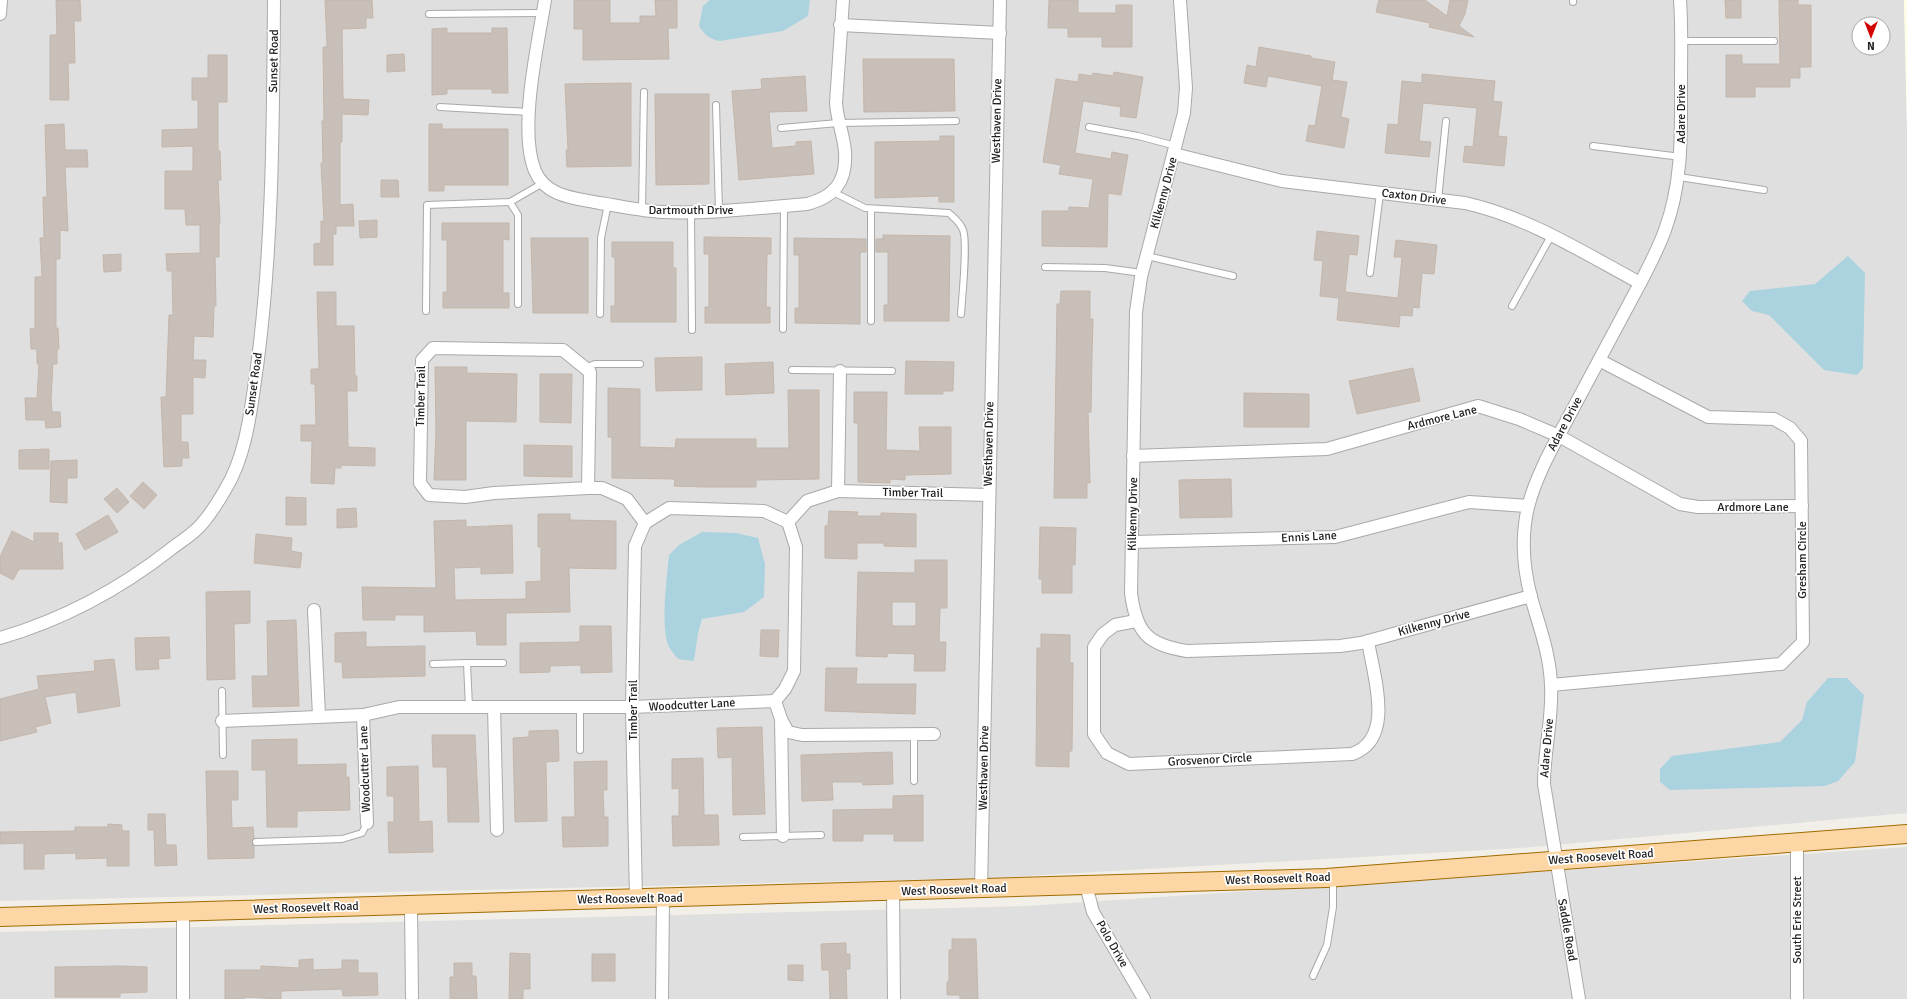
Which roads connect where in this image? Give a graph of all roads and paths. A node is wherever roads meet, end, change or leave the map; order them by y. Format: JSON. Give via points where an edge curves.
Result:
{"nodes":[{"id":1,"x":1,"y":0,"type":"edge"},
{"id":2,"x":274,"y":0,"type":"edge"},
{"id":3,"x":545,"y":0,"type":"edge"},
{"id":4,"x":843,"y":0,"type":"edge"},
{"id":5,"x":1000,"y":0,"type":"edge"},
{"id":6,"x":1180,"y":0,"type":"edge"},
{"id":7,"x":1680,"y":0,"type":"edge"},
{"id":8,"x":543,"y":13,"type":"junction"},
{"id":9,"x":0,"y":14,"type":"edge"},
{"id":10,"x":429,"y":14,"type":"dead end"},
{"id":11,"x":840,"y":25,"type":"junction"},
{"id":12,"x":1000,"y":33,"type":"junction"},
{"id":13,"x":1681,"y":41,"type":"junction"},
{"id":14,"x":1774,"y":41,"type":"dead end"},
{"id":15,"x":644,"y":92,"type":"dead end"},
{"id":16,"x":716,"y":105,"type":"dead end"},
{"id":17,"x":440,"y":107,"type":"dead end"},
{"id":18,"x":529,"y":112,"type":"junction"},
{"id":19,"x":956,"y":121,"type":"dead end"},
{"id":20,"x":1446,"y":121,"type":"dead end"},
{"id":21,"x":838,"y":123,"type":"junction"},
{"id":22,"x":1089,"y":127,"type":"dead end"},
{"id":23,"x":781,"y":128,"type":"dead end"},
{"id":24,"x":1592,"y":146,"type":"dead end"},
{"id":25,"x":1175,"y":150,"type":"junction"},
{"id":26,"x":1681,"y":157,"type":"junction"},
{"id":27,"x":1679,"y":177,"type":"junction"},
{"id":28,"x":542,"y":183,"type":"junction"},
{"id":29,"x":1764,"y":190,"type":"dead end"},
{"id":30,"x":833,"y":192,"type":"junction"},
{"id":31,"x":1380,"y":193,"type":"junction"},
{"id":32,"x":1438,"y":200,"type":"junction"},
{"id":33,"x":510,"y":202,"type":"junction"},
{"id":34,"x":608,"y":204,"type":"junction"},
{"id":35,"x":784,"y":206,"type":"junction"},
{"id":36,"x":871,"y":209,"type":"junction"},
{"id":37,"x":642,"y":210,"type":"junction"},
{"id":38,"x":718,"y":211,"type":"junction"},
{"id":39,"x":691,"y":212,"type":"junction"},
{"id":40,"x":1551,"y":236,"type":"junction"},
{"id":41,"x":1147,"y":256,"type":"junction"},
{"id":42,"x":1045,"y":267,"type":"dead end"},
{"id":43,"x":1142,"y":273,"type":"junction"},
{"id":44,"x":1370,"y":273,"type":"dead end"},
{"id":45,"x":1233,"y":276,"type":"dead end"},
{"id":46,"x":1640,"y":283,"type":"junction"},
{"id":47,"x":518,"y":304,"type":"dead end"},
{"id":48,"x":1512,"y":306,"type":"dead end"},
{"id":49,"x":426,"y":311,"type":"dead end"},
{"id":50,"x":600,"y":314,"type":"dead end"},
{"id":51,"x":961,"y":314,"type":"dead end"},
{"id":52,"x":871,"y":321,"type":"dead end"},
{"id":53,"x":783,"y":329,"type":"dead end"},
{"id":54,"x":692,"y":330,"type":"dead end"},
{"id":55,"x":1599,"y":360,"type":"junction"},
{"id":56,"x":640,"y":364,"type":"dead end"},
{"id":57,"x":585,"y":368,"type":"junction"},
{"id":58,"x":792,"y":370,"type":"dead end"},
{"id":59,"x":840,"y":370,"type":"junction"},
{"id":60,"x":892,"y":371,"type":"dead end"},
{"id":61,"x":1558,"y":436,"type":"junction"},
{"id":62,"x":1134,"y":456,"type":"junction"},
{"id":63,"x":588,"y":488,"type":"junction"},
{"id":64,"x":838,"y":491,"type":"junction"},
{"id":65,"x":988,"y":495,"type":"junction"},
{"id":66,"x":1528,"y":506,"type":"junction"},
{"id":67,"x":1802,"y":506,"type":"junction"},
{"id":68,"x":788,"y":522,"type":"junction"},
{"id":69,"x":644,"y":523,"type":"junction"},
{"id":70,"x":1133,"y":542,"type":"junction"},
{"id":71,"x":1531,"y":596,"type":"junction"},
{"id":72,"x":314,"y":610,"type":"dead end"},
{"id":73,"x":1136,"y":621,"type":"junction"},
{"id":74,"x":0,"y":638,"type":"edge"},
{"id":75,"x":1368,"y":641,"type":"junction"},
{"id":76,"x":467,"y":663,"type":"junction"},
{"id":77,"x":503,"y":663,"type":"dead end"},
{"id":78,"x":433,"y":664,"type":"dead end"},
{"id":79,"x":1551,"y":685,"type":"junction"},
{"id":80,"x":222,"y":691,"type":"dead end"},
{"id":81,"x":775,"y":701,"type":"junction"},
{"id":82,"x":470,"y":707,"type":"junction"},
{"id":83,"x":494,"y":707,"type":"junction"},
{"id":84,"x":580,"y":707,"type":"junction"},
{"id":85,"x":632,"y":707,"type":"junction"},
{"id":86,"x":363,"y":715,"type":"junction"},
{"id":87,"x":319,"y":716,"type":"junction"},
{"id":88,"x":781,"y":719,"type":"junction"},
{"id":89,"x":222,"y":721,"type":"junction"},
{"id":90,"x":914,"y":734,"type":"junction"},
{"id":91,"x":934,"y":734,"type":"dead end"},
{"id":92,"x":580,"y":750,"type":"dead end"},
{"id":93,"x":223,"y":755,"type":"dead end"},
{"id":94,"x":914,"y":781,"type":"dead end"},
{"id":95,"x":367,"y":823,"type":"joint"},
{"id":96,"x":497,"y":830,"type":"dead end"},
{"id":97,"x":1907,"y":834,"type":"edge"},
{"id":98,"x":821,"y":835,"type":"dead end"},
{"id":99,"x":783,"y":836,"type":"junction"},
{"id":100,"x":743,"y":837,"type":"dead end"},
{"id":101,"x":256,"y":842,"type":"dead end"},
{"id":102,"x":1798,"y":842,"type":"junction"},
{"id":103,"x":1556,"y":861,"type":"junction"},
{"id":104,"x":1333,"y":877,"type":"junction"},
{"id":105,"x":1086,"y":885,"type":"junction"},
{"id":106,"x":981,"y":889,"type":"junction"},
{"id":107,"x":893,"y":892,"type":"junction"},
{"id":108,"x":663,"y":898,"type":"junction"},
{"id":109,"x":636,"y":899,"type":"junction"},
{"id":110,"x":411,"y":904,"type":"junction"},
{"id":111,"x":183,"y":912,"type":"junction"},
{"id":112,"x":0,"y":917,"type":"edge"},
{"id":113,"x":1313,"y":976,"type":"dead end"},
{"id":114,"x":183,"y":999,"type":"edge"},
{"id":115,"x":412,"y":999,"type":"edge"},
{"id":116,"x":662,"y":999,"type":"edge"},
{"id":117,"x":894,"y":999,"type":"edge"},
{"id":118,"x":1144,"y":999,"type":"edge"},
{"id":119,"x":1579,"y":999,"type":"edge"},
{"id":120,"x":1797,"y":999,"type":"edge"}],
"edges":[{"from":1,"to":9,"type":"street"},
{"from":2,"to":74,"type":"street","name":"Sunset Road","via":[[273,114],[263,308],[251,406],[234,474],[198,528],[156,561],[58,617]]},
{"from":3,"to":8,"type":"street"},
{"from":4,"to":11,"type":"street"},
{"from":5,"to":12,"type":"street","name":"Westhaven Drive"},
{"from":6,"to":25,"type":"street","name":"Kilkenny Drive","via":[[1186,88],[1184,113]]},
{"from":7,"to":13,"type":"street","name":"Adare Drive"},
{"from":8,"to":10,"type":"lane"},
{"from":8,"to":18,"type":"street"},
{"from":11,"to":12,"type":"street"},
{"from":11,"to":21,"type":"street","via":[[836,103]]},
{"from":12,"to":65,"type":"street","name":"Westhaven Drive"},
{"from":13,"to":14,"type":"lane"},
{"from":13,"to":26,"type":"street","name":"Adare Drive"},
{"from":15,"to":37,"type":"lane"},
{"from":16,"to":38,"type":"lane"},
{"from":17,"to":18,"type":"lane"},
{"from":18,"to":28,"type":"street","via":[[530,154]]},
{"from":19,"to":21,"type":"lane"},
{"from":20,"to":32,"type":"lane"},
{"from":21,"to":23,"type":"lane"},
{"from":21,"to":30,"type":"street","via":[[845,151],[845,167]]},
{"from":22,"to":25,"type":"lane","via":[[1138,136]]},
{"from":24,"to":26,"type":"lane"},
{"from":25,"to":31,"type":"street","name":"Caxton Drive","via":[[1282,181]]},
{"from":25,"to":41,"type":"street","name":"Kilkenny Drive"},
{"from":26,"to":27,"type":"street","name":"Adare Drive"},
{"from":27,"to":29,"type":"lane"},
{"from":27,"to":46,"type":"street","name":"Adare Drive","via":[[1665,231]]},
{"from":28,"to":33,"type":"lane"},
{"from":28,"to":34,"type":"street","name":"Dartmouth Drive","via":[[552,191],[571,198]]},
{"from":30,"to":35,"type":"street","name":"Dartmouth Drive","via":[[822,200]]},
{"from":30,"to":36,"type":"lane"},
{"from":31,"to":32,"type":"street","name":"Caxton Drive"},
{"from":31,"to":44,"type":"lane"},
{"from":32,"to":40,"type":"street","name":"Caxton Drive","via":[[1466,203],[1504,213]]},
{"from":33,"to":47,"type":"lane","via":[[518,215]]},
{"from":33,"to":49,"type":"lane","via":[[427,205]]},
{"from":34,"to":37,"type":"street","name":"Dartmouth Drive"},
{"from":34,"to":50,"type":"lane","via":[[601,238]]},
{"from":35,"to":38,"type":"street","name":"Dartmouth Drive"},
{"from":35,"to":53,"type":"lane"},
{"from":36,"to":51,"type":"lane","via":[[949,213],[957,220],[963,230],[964,245]]},
{"from":36,"to":52,"type":"lane"},
{"from":37,"to":39,"type":"street","name":"Dartmouth Drive"},
{"from":38,"to":39,"type":"street","name":"Dartmouth Drive"},
{"from":39,"to":54,"type":"lane"},
{"from":40,"to":46,"type":"street","name":"Caxton Drive"},
{"from":40,"to":48,"type":"lane"},
{"from":41,"to":43,"type":"street","name":"Kilkenny Drive"},
{"from":41,"to":45,"type":"lane"},
{"from":42,"to":43,"type":"lane","via":[[1104,268]]},
{"from":43,"to":62,"type":"street","name":"Kilkenny Drive","via":[[1136,312]]},
{"from":46,"to":55,"type":"street","name":"Adare Drive"},
{"from":55,"to":61,"type":"street","name":"Adare Drive"},
{"from":55,"to":67,"type":"street","name":"Gresham Circle","via":[[1708,417],[1774,419],[1790,428],[1801,441]]},
{"from":56,"to":57,"type":"lane","via":[[595,364]]},
{"from":57,"to":63,"type":"street","via":[[590,372]]},
{"from":57,"to":63,"type":"street","name":"Timber Trail","via":[[563,350],[433,348],[422,360],[420,483],[430,495],[465,497]]},
{"from":58,"to":59,"type":"lane"},
{"from":59,"to":60,"type":"lane"},
{"from":59,"to":64,"type":"street"},
{"from":61,"to":62,"type":"street","name":"Ardmore Lane","via":[[1519,419],[1478,406],[1327,449]]},
{"from":61,"to":66,"type":"street","name":"Adare Drive"},
{"from":61,"to":67,"type":"street","name":"Ardmore Lane","via":[[1680,504],[1698,507]]},
{"from":62,"to":70,"type":"street","name":"Kilkenny Drive"},
{"from":63,"to":69,"type":"street","name":"Timber Trail","via":[[602,488],[627,499]]},
{"from":64,"to":65,"type":"street","name":"Timber Trail"},
{"from":64,"to":68,"type":"street","name":"Timber Trail","via":[[807,501]]},
{"from":65,"to":106,"type":"street","name":"Westhaven Drive"},
{"from":66,"to":70,"type":"street","name":"Ennis Lane","via":[[1469,502],[1335,538]]},
{"from":66,"to":71,"type":"street","name":"Adare Drive","via":[[1524,528],[1524,555]]},
{"from":67,"to":79,"type":"street","name":"Gresham Circle","via":[[1803,642],[1781,664]]},
{"from":68,"to":69,"type":"street","via":[[764,511],[669,508]]},
{"from":68,"to":81,"type":"street","via":[[796,547],[794,671],[785,689]]},
{"from":69,"to":85,"type":"street","name":"Timber Trail","via":[[635,546]]},
{"from":70,"to":73,"type":"street","name":"Kilkenny Drive","via":[[1131,593]]},
{"from":71,"to":75,"type":"street","name":"Kilkenny Drive"},
{"from":71,"to":79,"type":"street","name":"Adare Drive","via":[[1544,638]]},
{"from":72,"to":87,"type":"street"},
{"from":73,"to":75,"type":"street","name":"Kilkenny Drive","via":[[1150,640],[1188,651],[1340,646]]},
{"from":73,"to":75,"type":"street","name":"Grosvenor Circle","via":[[1115,625],[1103,634],[1094,647],[1094,734],[1107,753],[1129,764],[1359,752],[1371,741],[1378,727],[1380,708]]},
{"from":76,"to":77,"type":"lane"},
{"from":76,"to":78,"type":"lane"},
{"from":76,"to":82,"type":"lane"},
{"from":79,"to":103,"type":"street","name":"Adare Drive","via":[[1544,784]]},
{"from":80,"to":89,"type":"lane"},
{"from":81,"to":85,"type":"street","name":"Woodcutter Lane"},
{"from":81,"to":88,"type":"street"},
{"from":82,"to":83,"type":"street","name":"Woodcutter Lane"},
{"from":82,"to":86,"type":"street","name":"Woodcutter Lane","via":[[399,707]]},
{"from":83,"to":84,"type":"street","name":"Woodcutter Lane"},
{"from":83,"to":96,"type":"street"},
{"from":84,"to":85,"type":"street","name":"Woodcutter Lane"},
{"from":84,"to":92,"type":"lane"},
{"from":85,"to":109,"type":"street","name":"Timber Trail"},
{"from":86,"to":87,"type":"street","name":"Woodcutter Lane"},
{"from":86,"to":95,"type":"street","name":"Woodcutter Lane"},
{"from":87,"to":89,"type":"street","name":"Woodcutter Lane"},
{"from":88,"to":90,"type":"street","via":[[788,732],[802,735]]},
{"from":88,"to":99,"type":"street"},
{"from":89,"to":93,"type":"lane"},
{"from":90,"to":91,"type":"street"},
{"from":90,"to":94,"type":"lane"},
{"from":95,"to":101,"type":"lane","via":[[362,833],[342,839]]},
{"from":97,"to":102,"type":"main road","name":"West Roosevelt Road"},
{"from":98,"to":99,"type":"lane"},
{"from":99,"to":100,"type":"lane"},
{"from":102,"to":103,"type":"main road","name":"West Roosevelt Road"},
{"from":102,"to":120,"type":"street","name":"South Erie Street"},
{"from":103,"to":104,"type":"main road","name":"West Roosevelt Road"},
{"from":103,"to":119,"type":"street","name":"Saddle Road"},
{"from":104,"to":105,"type":"main road","name":"West Roosevelt Road"},
{"from":104,"to":113,"type":"lane","via":[[1333,907],[1327,945]]},
{"from":105,"to":106,"type":"main road","name":"West Roosevelt Road"},
{"from":105,"to":118,"type":"street","name":"Polo Drive","via":[[1093,912]]},
{"from":106,"to":107,"type":"main road","name":"West Roosevelt Road"},
{"from":107,"to":108,"type":"main road","name":"West Roosevelt Road"},
{"from":107,"to":117,"type":"street"},
{"from":108,"to":109,"type":"main road","name":"West Roosevelt Road"},
{"from":108,"to":116,"type":"street"},
{"from":109,"to":110,"type":"main road","name":"West Roosevelt Road"},
{"from":110,"to":111,"type":"main road","name":"West Roosevelt Road"},
{"from":110,"to":115,"type":"street"},
{"from":111,"to":112,"type":"main road","name":"West Roosevelt Road"},
{"from":111,"to":114,"type":"street"}]}
